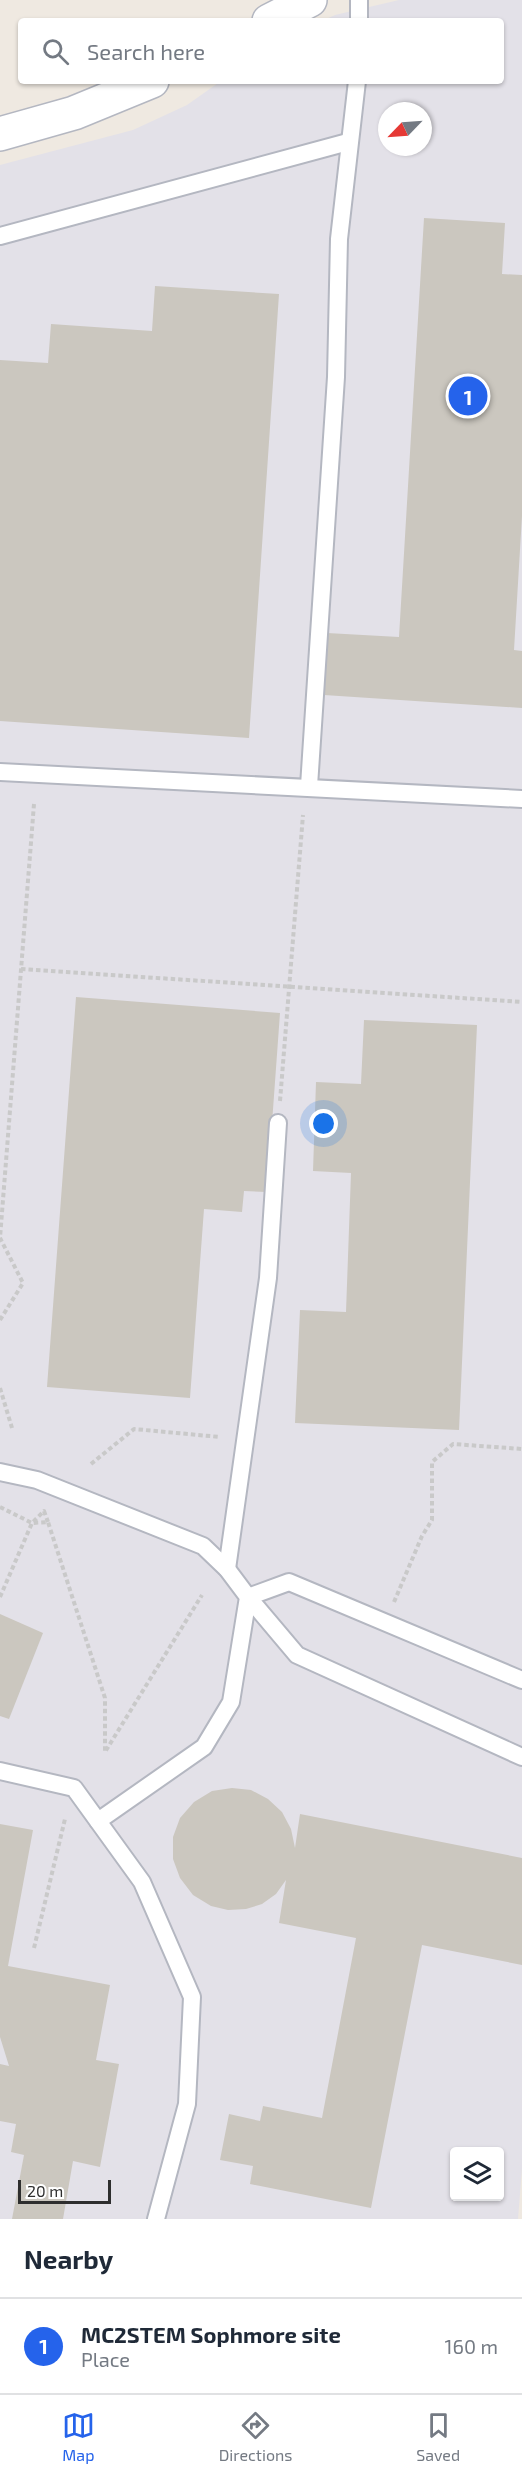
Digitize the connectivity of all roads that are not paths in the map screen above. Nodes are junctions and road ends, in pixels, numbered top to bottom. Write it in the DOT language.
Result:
graph roads {
  1 [pos="310,0"];
  2 [pos="359,0"];
  3 [pos="275,18"];
  4 [pos="359,18"];
  5 [pos="145,84"];
  6 [pos="357,84"];
  7 [pos="0,134"];
  8 [pos="348,142"];
  9 [pos="0,236"];
  10 [pos="0,772"];
  11 [pos="309,786"];
  12 [pos="522,799"];
  13 [pos="278,1123"];
  14 [pos="0,1472"];
  15 [pos="227,1569"];
  16 [pos="248,1598"];
  17 [pos="522,1680"];
  18 [pos="522,1757"];
  19 [pos="0,1771"];
  20 [pos="98,1821"];
  21 [pos="156,2219"];
  1 -- 3 [label="street"];
  2 -- 4 [label="lane"];
  5 -- 7 [label="street"];
  6 -- 8 [label="lane"];
  8 -- 9 [label="lane"];
  8 -- 11 [label="lane"];
  10 -- 11 [label="lane"];
  11 -- 12 [label="lane"];
  13 -- 15 [label="lane"];
  14 -- 15 [label="lane"];
  15 -- 16 [label="lane"];
  16 -- 17 [label="lane"];
  16 -- 18 [label="lane"];
  16 -- 20 [label="lane"];
  19 -- 20 [label="lane"];
  20 -- 21 [label="lane"];
}
